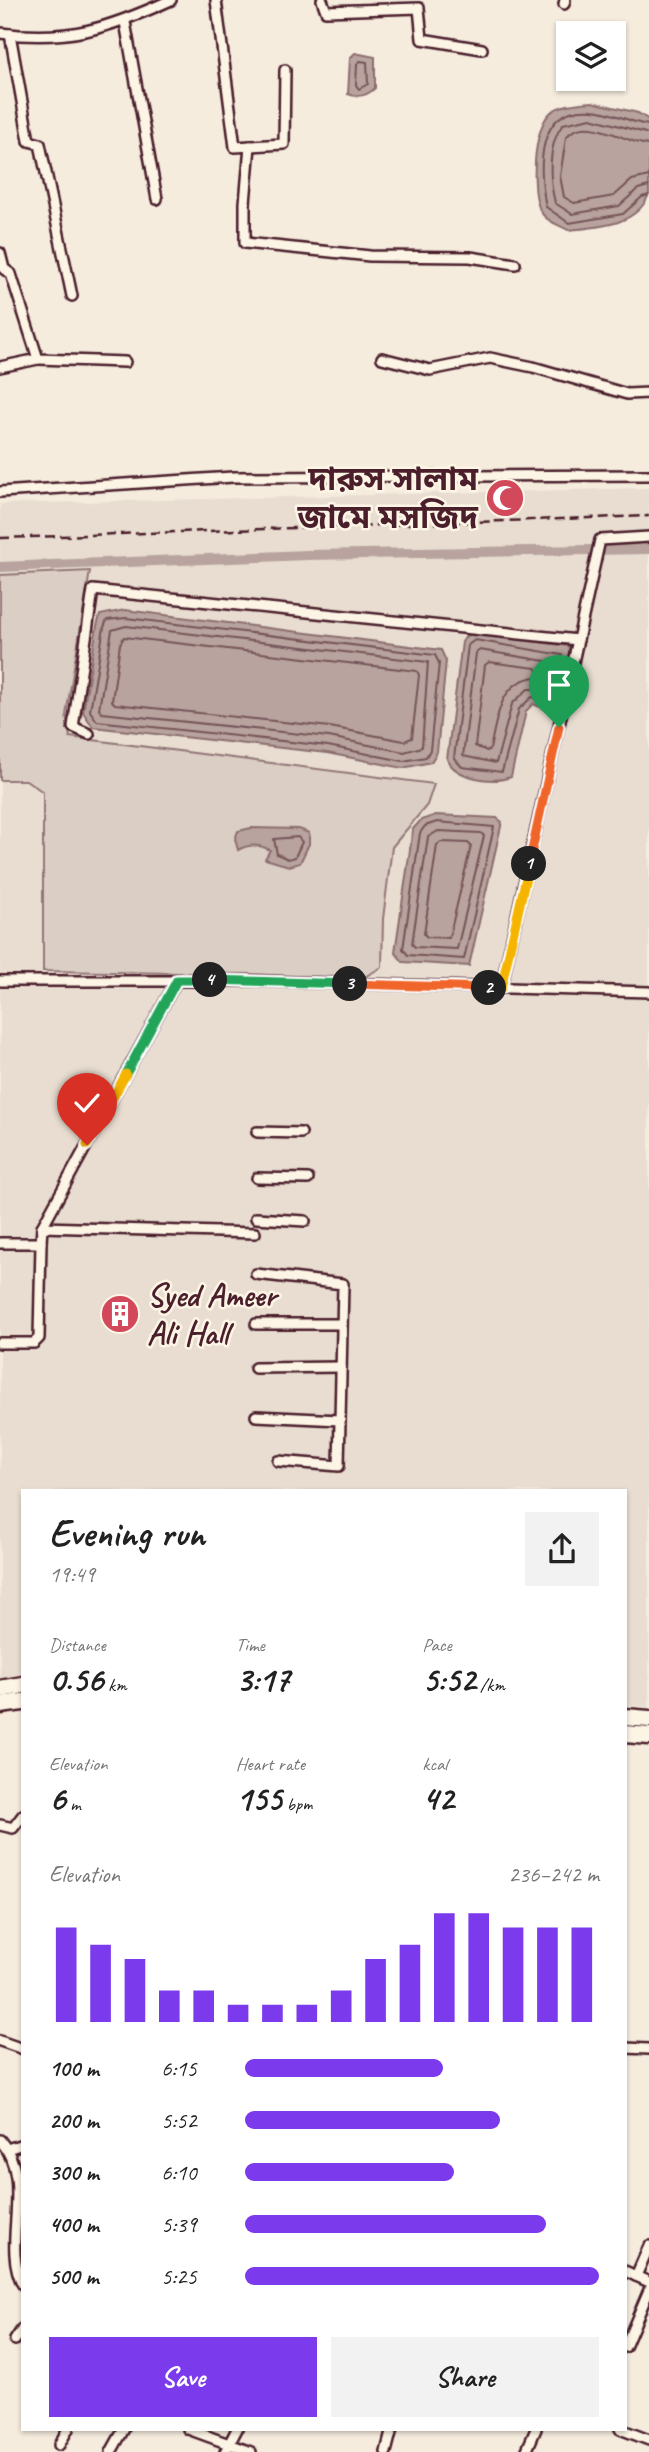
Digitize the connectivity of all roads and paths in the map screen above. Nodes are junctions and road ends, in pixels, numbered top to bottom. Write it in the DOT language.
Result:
graph roads {
  1 [pos="171,0"];
  2 [pos="216,0"];
  3 [pos="322,0"];
  4 [pos="125,22"];
  5 [pos="5,33"];
  6 [pos="482,49"];
  7 [pos="285,70"];
  8 [pos="250,146"];
  9 [pos="157,199"];
  10 [pos="0,253"];
  11 [pos="515,264"];
  12 [pos="72,296"];
  13 [pos="382,358"];
  14 [pos="38,359"];
  15 [pos="125,362"];
  16 [pos="0,366"];
  17 [pos="649,393"];
  18 [pos="649,475"];
  19 [pos="0,492"];
  20 [pos="649,537"];
  21 [pos="578,640"];
  22 [pos="89,734"];
  23 [pos="177,980"];
  24 [pos="0,981"];
  25 [pos="501,988"];
  26 [pos="649,992"];
  27 [pos="257,1132"];
  28 [pos="301,1133"];
  29 [pos="257,1178"];
  30 [pos="308,1179"];
  31 [pos="256,1218"];
  32 [pos="305,1221"];
  33 [pos="42,1227"];
  34 [pos="255,1233"];
  35 [pos="0,1243"];
  36 [pos="41,1243"];
  37 [pos="256,1274"];
  38 [pos="257,1324"];
  39 [pos="342,1324"];
  40 [pos="0,1343"];
  41 [pos="341,1367"];
  42 [pos="255,1368"];
  43 [pos="256,1416"];
  44 [pos="340,1420"];
  45 [pos="278,1461"];
  46 [pos="21,1685"];
  47 [pos="0,1689"];
  48 [pos="21,1702"];
  49 [pos="0,1705"];
  50 [pos="627,1717"];
  51 [pos="649,1719"];
  52 [pos="627,1734"];
  53 [pos="649,1736"];
  54 [pos="21,1818"];
  55 [pos="0,1825"];
  56 [pos="0,2041"];
  57 [pos="21,2048"];
  58 [pos="627,2048"];
  59 [pos="649,2049"];
  60 [pos="0,2140"];
  61 [pos="21,2145"];
  62 [pos="7,2149"];
  63 [pos="649,2246"];
  64 [pos="627,2272"];
  65 [pos="636,2276"];
  66 [pos="21,2282"];
  67 [pos="649,2282"];
  68 [pos="649,2290"];
  69 [pos="21,2331"];
  70 [pos="15,2340"];
  71 [pos="627,2342"];
  72 [pos="67,2431"];
  73 [pos="123,2431"];
  74 [pos="192,2431"];
  75 [pos="236,2431"];
  76 [pos="391,2431"];
  77 [pos="535,2431"];
  78 [pos="625,2431"];
  79 [pos="649,2440"];
  80 [pos="59,2445"];
  81 [pos="227,2448"];
  82 [pos="111,2452"];
  83 [pos="251,2452"];
  84 [pos="386,2452"];
  85 [pos="526,2452"];
  1 -- 4 [label="street"];
  2 -- 8 [label="street"];
  3 -- 6 [label="street"];
  4 -- 5 [label="street"];
  4 -- 9 [label="street"];
  5 -- 12 [label="street"];
  7 -- 8 [label="street"];
  8 -- 11 [label="street"];
  10 -- 14 [label="street"];
  13 -- 17 [label="street"];
  14 -- 15 [label="street"];
  14 -- 16 [label="street"];
  18 -- 19 [label="street"];
  20 -- 21 [label="street"];
  21 -- 22 [label="street"];
  21 -- 25 [label="street"];
  23 -- 24 [label="street"];
  23 -- 25 [label="street"];
  23 -- 33 [label="street"];
  25 -- 26 [label="street"];
  27 -- 28 [label="street"];
  29 -- 30 [label="street"];
  31 -- 32 [label="street"];
  33 -- 34 [label="street"];
  33 -- 36 [label="street"];
  35 -- 36 [label="street"];
  36 -- 40 [label="street"];
  37 -- 39 [label="street"];
  38 -- 39 [label="street"];
  39 -- 41 [label="street"];
  41 -- 42 [label="street"];
  41 -- 44 [label="street"];
  43 -- 44 [label="street"];
  44 -- 45 [label="street"];
  46 -- 47 [label="highway"];
  48 -- 49 [label="highway"];
  50 -- 51 [label="highway"];
  52 -- 53 [label="highway"];
  54 -- 55 [label="street"];
  56 -- 57 [label="street"];
  58 -- 59 [label="street"];
  60 -- 62 [label="street"];
  61 -- 62 [label="street"];
  62 -- 66 [label="street"];
  63 -- 65 [label="street"];
  64 -- 65 [label="street"];
  65 -- 67 [label="street"];
  68 -- 71 [label="street"];
  69 -- 70 [label="street"];
  72 -- 80 [label="street"];
  73 -- 82 [label="street"];
  74 -- 81 [label="street"];
  75 -- 81 [label="street"];
  76 -- 84 [label="street"];
  77 -- 85 [label="street"];
  78 -- 79 [label="street"];
  81 -- 83 [label="street"];
}
